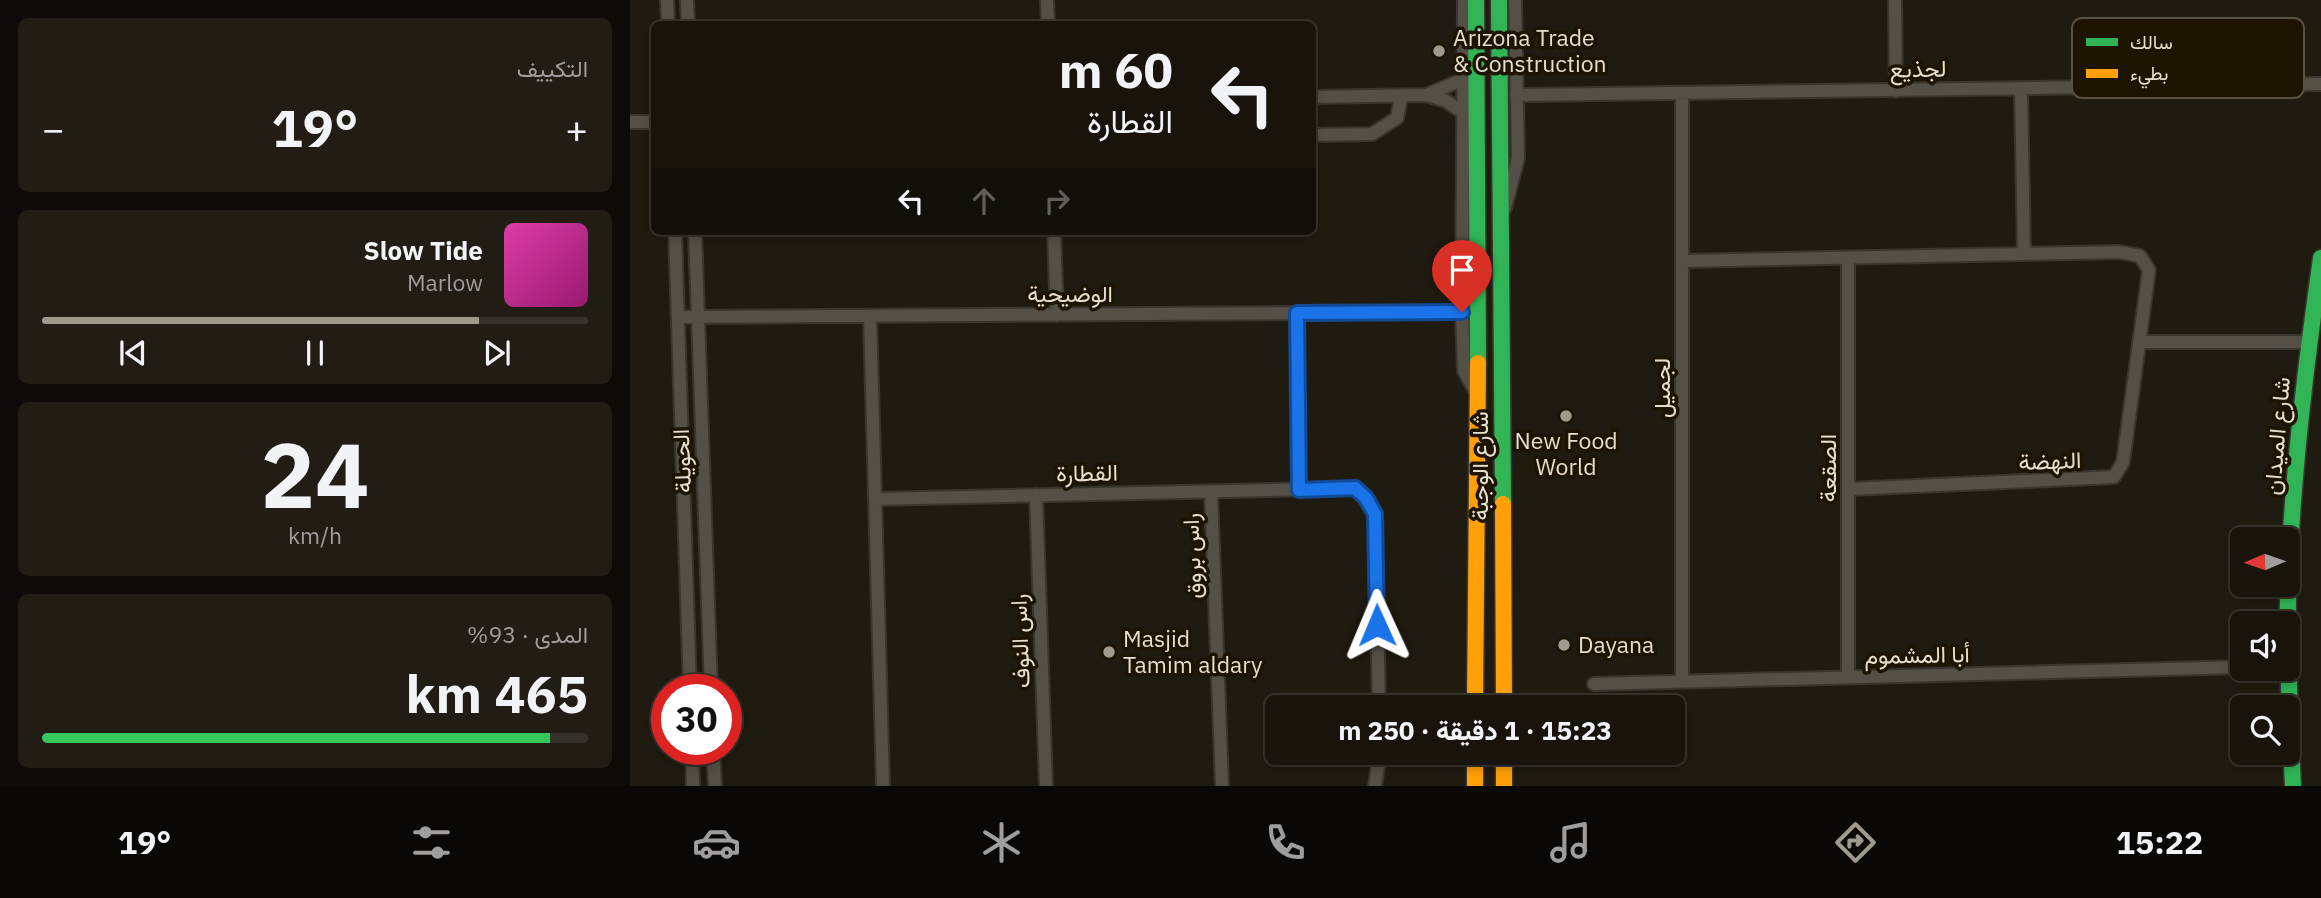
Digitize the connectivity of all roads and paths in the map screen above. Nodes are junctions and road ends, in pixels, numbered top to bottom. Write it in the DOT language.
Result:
graph roads {
  1 [pos="667,0"];
  2 [pos="687,0"];
  3 [pos="1047,0"];
  4 [pos="1464,0"];
  5 [pos="1476,0"];
  6 [pos="1499,0"];
  7 [pos="1515,0"];
  8 [pos="1895,0"];
  9 [pos="668,21"];
  10 [pos="688,21"];
  11 [pos="1048,21"];
  12 [pos="1464,79"];
  13 [pos="2072,88"];
  14 [pos="2021,89"];
  15 [pos="1896,91"];
  16 [pos="1682,94"];
  17 [pos="1426,95"];
  18 [pos="1516,95"];
  19 [pos="1316,97"];
  20 [pos="1401,98"];
  21 [pos="1464,113"];
  22 [pos="630,122"];
  23 [pos="651,122"];
  24 [pos="1316,135"];
  25 [pos="1501,225"];
  26 [pos="675,235"];
  27 [pos="695,235"];
  28 [pos="1054,235"];
  29 [pos="2024,254"];
  30 [pos="1848,258"];
  31 [pos="2321,258"];
  32 [pos="1683,261"];
  33 [pos="1462,312"];
  34 [pos="1297,313"];
  35 [pos="1057,315"];
  36 [pos="870,316"];
  37 [pos="678,317"];
  38 [pos="698,317"];
  39 [pos="2309,341"];
  40 [pos="2139,342"];
  41 [pos="1477,393"];
  42 [pos="1849,489"];
  43 [pos="1299,490"];
  44 [pos="1211,492"];
  45 [pos="1036,495"];
  46 [pos="1479,498"];
  47 [pos="875,499"];
  48 [pos="2289,611"];
  49 [pos="709,631"];
  50 [pos="688,632"];
  51 [pos="2230,667"];
  52 [pos="689,674"];
  53 [pos="710,674"];
  54 [pos="1848,677"];
  55 [pos="2288,681"];
  56 [pos="1682,682"];
  57 [pos="1594,684"];
  58 [pos="1379,695"];
  59 [pos="1475,695"];
  60 [pos="1485,695"];
  61 [pos="1504,695"];
  62 [pos="692,765"];
  63 [pos="714,765"];
  64 [pos="1378,765"];
  65 [pos="1476,765"];
  66 [pos="1482,765"];
  67 [pos="1504,765"];
  68 [pos="1477,785"];
  69 [pos="693,786"];
  70 [pos="715,786"];
  71 [pos="883,786"];
  72 [pos="1045,786"];
  73 [pos="1222,786"];
  74 [pos="1375,786"];
  75 [pos="1504,786"];
  76 [pos="2292,786"];
  1 -- 9 [label="street"];
  2 -- 10 [label="street"];
  3 -- 11 [label="street"];
  4 -- 12 [label="street, شارع الوجبة"];
  5 -- 41 [label="street, شارع الوجبة"];
  6 -- 25 [label="street, شارع الوجبة"];
  7 -- 18 [label="street, شارع الوجبة"];
  8 -- 15 [label="street"];
  12 -- 17 [label="street"];
  12 -- 21 [label="street, شارع الوجبة"];
  13 -- 14 [label="street, لجذيع"];
  14 -- 15 [label="street, لجذيع"];
  14 -- 29 [label="street"];
  15 -- 16 [label="street, لجذيع"];
  16 -- 18 [label="street, لجذيع"];
  16 -- 32 [label="street, لجميل"];
  17 -- 20 [label="street"];
  17 -- 21 [label="street"];
  18 -- 25 [label="street, شارع الوجبة"];
  19 -- 20 [label="street"];
  20 -- 24 [label="street"];
  21 -- 33 [label="street, شارع الوجبة"];
  22 -- 23 [label="street"];
  25 -- 61 [label="street, شارع الوجبة"];
  26 -- 37 [label="street, الحويلة"];
  27 -- 38 [label="street, الحويلة"];
  28 -- 35 [label="street"];
  29 -- 30 [label="street, النهضة"];
  29 -- 40 [label="street, النهضة"];
  30 -- 32 [label="street, النهضة"];
  30 -- 42 [label="street, الصقعة"];
  31 -- 39 [label="street, شارع الميدان"];
  32 -- 56 [label="street, لجميل"];
  33 -- 34 [label="street, الوضيحية"];
  33 -- 41 [label="street, شارع الوجبة"];
  34 -- 35 [label="street, الوضيحية"];
  34 -- 43 [label="street"];
  35 -- 36 [label="street, الوضيحية"];
  36 -- 38 [label="street, الوضيحية"];
  36 -- 47 [label="street"];
  37 -- 38 [label="street, الوضيحية"];
  37 -- 50 [label="street, الحويلة"];
  38 -- 49 [label="street, الحويلة"];
  39 -- 40 [label="street"];
  39 -- 48 [label="street, شارع الميدان"];
  40 -- 42 [label="street, النهضة"];
  41 -- 46 [label="street, شارع الوجبة"];
  42 -- 54 [label="street, الصقعة"];
  43 -- 44 [label="street, القطارة"];
  43 -- 58 [label="street, القطارة"];
  44 -- 45 [label="street, القطارة"];
  44 -- 73 [label="street, راس بروق"];
  45 -- 47 [label="street, القطارة"];
  45 -- 72 [label="street, راس النوف"];
  46 -- 59 [label="street, شارع الوجبة"];
  46 -- 60 [label="street"];
  47 -- 71 [label="street"];
  49 -- 50 [label="street"];
  49 -- 53 [label="street, الحويلة"];
  50 -- 52 [label="street, الحويلة"];
  51 -- 54 [label="street, أبا المشموم"];
  54 -- 56 [label="street, أبا المشموم"];
  55 -- 76 [label="street, شارع الميدان"];
  56 -- 57 [label="street, أبا المشموم"];
  62 -- 69 [label="street"];
  63 -- 70 [label="street"];
  64 -- 74 [label="street"];
  65 -- 68 [label="street"];
  66 -- 68 [label="street"];
  67 -- 75 [label="street"];
}
